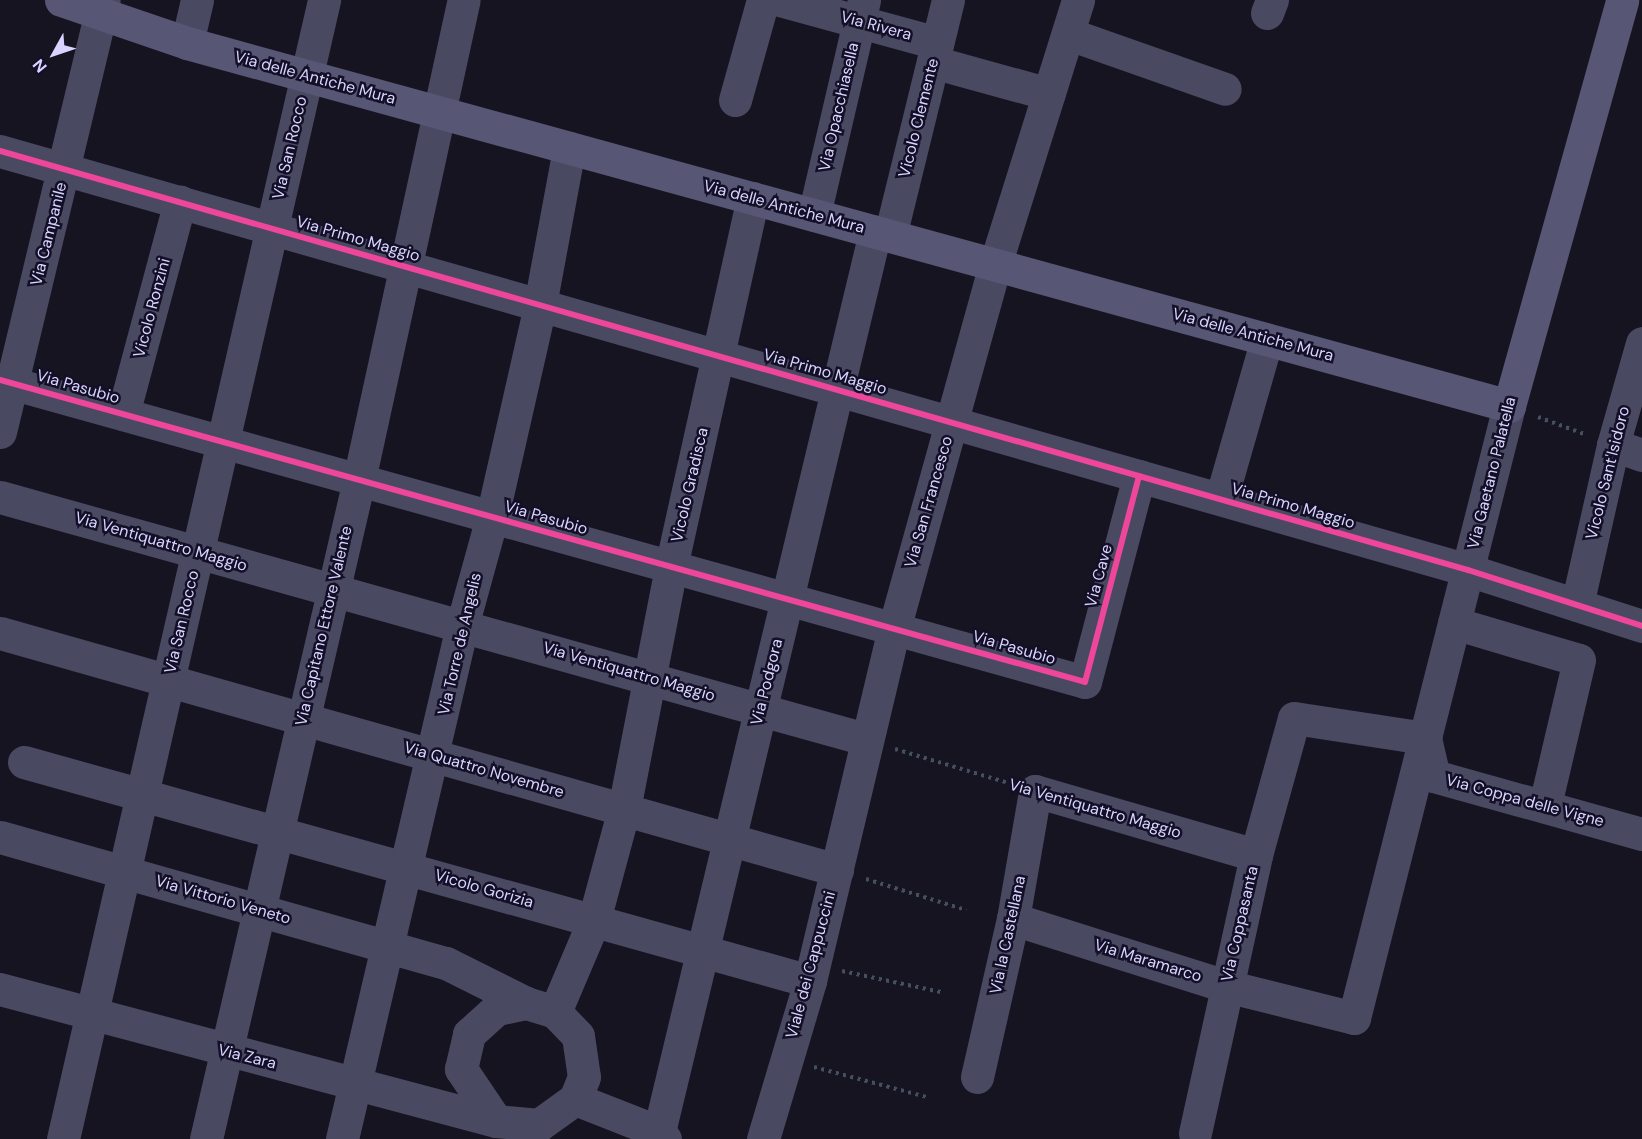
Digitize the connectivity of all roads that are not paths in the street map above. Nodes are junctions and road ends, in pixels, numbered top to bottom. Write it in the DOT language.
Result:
graph roads {
  1 [pos="61,0"];
  2 [pos="197,0"];
  3 [pos="324,0"];
  4 [pos="464,0"];
  5 [pos="763,0"];
  6 [pos="780,0"];
  7 [pos="948,0"];
  8 [pos="1078,0"];
  9 [pos="1622,0"];
  10 [pos="103,6"];
  11 [pos="861,11"];
  12 [pos="1069,34"];
  13 [pos="187,43"];
  14 [pos="935,53"];
  15 [pos="307,76"];
  16 [pos="1225,89"];
  17 [pos="1049,94"];
  18 [pos="735,100"];
  19 [pos="438,112"];
  20 [pos="569,148"];
  21 [pos="0,151"];
  22 [pos="64,169"];
  23 [pos="753,198"];
  24 [pos="180,202"];
  25 [pos="814,215"];
  26 [pos="272,228"];
  27 [pos="883,234"];
  28 [pos="995,265"];
  29 [pos="406,267"];
  30 [pos="540,305"];
  31 [pos="1267,339"];
  32 [pos="1642,343"];
  33 [pos="720,357"];
  34 [pos="6,381"];
  35 [pos="837,390"];
  36 [pos="1509,406"];
  37 [pos="123,414"];
  38 [pos="951,422"];
  39 [pos="0,432"];
  40 [pos="223,442"];
  41 [pos="1628,450"];
  42 [pos="1139,476"];
  43 [pos="359,480"];
  44 [pos="0,497"];
  45 [pos="1221,499"];
  46 [pos="492,517"];
  47 [pos="198,552"];
  48 [pos="671,567"];
  49 [pos="1468,570"];
  50 [pos="331,589"];
  51 [pos="787,599"];
  52 [pos="1577,605"];
  53 [pos="1454,623"];
  54 [pos="462,626"];
  55 [pos="1642,626"];
  56 [pos="894,629"];
  57 [pos="0,633"];
  58 [pos="652,678"];
  59 [pos="168,681"];
  60 [pos="1085,682"];
  61 [pos="761,709"];
  62 [pos="301,718"];
  63 [pos="1425,738"];
  64 [pos="865,740"];
  65 [pos="434,756"];
  66 [pos="24,762"];
  67 [pos="1035,791"];
  68 [pos="143,793"];
  69 [pos="1545,805"];
  70 [pos="624,809"];
  71 [pos="279,831"];
  72 [pos="1642,834"];
  73 [pos="0,837"];
  74 [pos="729,839"];
  75 [pos="1256,855"];
  76 [pos="406,867"];
  77 [pos="837,870"];
  78 [pos="124,872"];
  79 [pos="262,911"];
  80 [pos="1013,919"];
  81 [pos="594,920"];
  82 [pos="385,945"];
  83 [pos="703,951"];
  84 [pos="810,981"];
  85 [pos="1226,986"];
  86 [pos="0,988"];
  87 [pos="540,1008"];
  88 [pos="92,1013"];
  89 [pos="1354,1018"];
  90 [pos="226,1052"];
  91 [pos="977,1077"];
  92 [pos="355,1083"];
  93 [pos="575,1099"];
  94 [pos="494,1130"];
  95 [pos="1195,1132"];
  96 [pos="662,1136"];
  97 [pos="63,1139"];
  98 [pos="207,1139"];
  99 [pos="342,1139"];
  100 [pos="764,1139"];
  1 -- 10 [label="main road, Via delle Antiche Mura"];
  2 -- 13 [label="street"];
  3 -- 15 [label="street, Via San Rocco"];
  4 -- 19 [label="street, Via Capitano Ettore Valente"];
  5 -- 18 [label="street"];
  6 -- 11 [label="street, Via Rivera"];
  7 -- 14 [label="street, Vicolo Clemente"];
  8 -- 12 [label="street, Via San Francesco"];
  9 -- 36 [label="main road, Via Gaetano Palatella"];
  10 -- 13 [label="main road, Via delle Antiche Mura"];
  10 -- 22 [label="street, Via Campanile"];
  11 -- 14 [label="street, Via Rivera"];
  11 -- 25 [label="street, Via Opacchiasella"];
  12 -- 16 [label="street"];
  12 -- 17 [label="street, Via San Francesco"];
  13 -- 15 [label="main road, Via delle Antiche Mura"];
  14 -- 17 [label="street, Via Rivera"];
  14 -- 27 [label="street, Vicolo Clemente"];
  15 -- 19 [label="main road, Via delle Antiche Mura"];
  15 -- 26 [label="street, Via San Rocco"];
  17 -- 28 [label="street, Via San Francesco"];
  19 -- 20 [label="main road, Via delle Antiche Mura"];
  19 -- 29 [label="street, Via Capitano Ettore Valente"];
  20 -- 23 [label="main road, Via delle Antiche Mura"];
  20 -- 30 [label="street, Via Torre de Angelis"];
  21 -- 22 [label="street, Via Primo Maggio"];
  22 -- 24 [label="street, Via Primo Maggio"];
  22 -- 34 [label="street, Via Campanile"];
  23 -- 25 [label="main road, Via delle Antiche Mura"];
  23 -- 33 [label="street, Vicolo Gradisca"];
  24 -- 26 [label="street, Via Primo Maggio"];
  24 -- 37 [label="street, Vicolo Ronzini"];
  25 -- 27 [label="main road, Via delle Antiche Mura"];
  26 -- 29 [label="street, Via Primo Maggio"];
  26 -- 40 [label="street, Via San Rocco"];
  27 -- 28 [label="main road, Via delle Antiche Mura"];
  27 -- 35 [label="street, Via Podgora"];
  28 -- 31 [label="main road, Via delle Antiche Mura"];
  28 -- 38 [label="street, Via San Francesco"];
  29 -- 30 [label="street, Via Primo Maggio"];
  29 -- 43 [label="street, Via Capitano Ettore Valente"];
  30 -- 33 [label="street, Via Primo Maggio"];
  30 -- 46 [label="street, Via Torre de Angelis"];
  31 -- 36 [label="main road, Via delle Antiche Mura"];
  31 -- 45 [label="street"];
  32 -- 41 [label="street, Vicolo Sant'Isidoro"];
  33 -- 35 [label="street, Via Primo Maggio"];
  33 -- 48 [label="street, Vicolo Gradisca"];
  34 -- 37 [label="street, Via Pasubio"];
  34 -- 39 [label="street, Via Campanile"];
  35 -- 38 [label="street, Via Primo Maggio"];
  35 -- 51 [label="street, Via Podgora"];
  36 -- 49 [label="street, Via Gaetano Palatella"];
  37 -- 40 [label="street, Via Pasubio"];
  38 -- 42 [label="street, Via Primo Maggio"];
  38 -- 56 [label="street, Via San Francesco"];
  40 -- 43 [label="street, Via Pasubio"];
  40 -- 47 [label="street, Via San Rocco"];
  41 -- 52 [label="street, Vicolo Sant'Isidoro"];
  42 -- 45 [label="street, Via Primo Maggio"];
  42 -- 60 [label="street, Via Cave"];
  43 -- 46 [label="street, Via Pasubio"];
  43 -- 50 [label="street, Via Capitano Ettore Valente"];
  44 -- 47 [label="street, Via Ventiquattro Maggio"];
  45 -- 49 [label="street, Via Primo Maggio"];
  46 -- 48 [label="street, Via Pasubio"];
  46 -- 54 [label="street, Via Torre de Angelis"];
  47 -- 50 [label="street, Via Ventiquattro Maggio"];
  47 -- 59 [label="street, Via San Rocco"];
  48 -- 51 [label="street, Via Pasubio"];
  48 -- 58 [label="street, Vicolo Gradisca"];
  49 -- 52 [label="street, Via Primo Maggio"];
  49 -- 53 [label="street, Via Gaetano Palatella"];
  50 -- 54 [label="street, Via Ventiquattro Maggio"];
  50 -- 62 [label="street, Via Capitano Ettore Valente"];
  51 -- 56 [label="street, Via Pasubio"];
  51 -- 61 [label="street, Via Podgora"];
  52 -- 55 [label="street, Via Primo Maggio"];
  53 -- 63 [label="street, Via Gaetano Palatella"];
  53 -- 69 [label="street"];
  54 -- 58 [label="street, Via Ventiquattro Maggio"];
  54 -- 65 [label="street, Via Torre de Angelis"];
  56 -- 60 [label="street, Via Pasubio"];
  56 -- 64 [label="street, Via San Francesco"];
  57 -- 59 [label="street, Via Quattro Novembre"];
  58 -- 61 [label="street, Via Ventiquattro Maggio"];
  58 -- 70 [label="street, Vicolo Gradisca"];
  59 -- 62 [label="street, Via Quattro Novembre"];
  59 -- 68 [label="street, Via San Rocco"];
  61 -- 64 [label="street, Via Ventiquattro Maggio"];
  61 -- 74 [label="street, Via Podgora"];
  62 -- 65 [label="street, Via Quattro Novembre"];
  62 -- 71 [label="street, Via Capitano Ettore Valente"];
  63 -- 69 [label="street, Via Coppa delle Vigne"];
  63 -- 75 [label="street, Via Coppasanta"];
  63 -- 89 [label="street, Via Gaetano Palatella"];
  64 -- 77 [label="street, Via San Francesco"];
  65 -- 70 [label="street, Via Quattro Novembre"];
  65 -- 76 [label="street, Via Torre de Angelis"];
  66 -- 68 [label="street, Vicolo Gorizia"];
  67 -- 75 [label="street, Via Ventiquattro Maggio"];
  67 -- 80 [label="street, Via la Castellana"];
  68 -- 71 [label="street, Vicolo Gorizia"];
  68 -- 78 [label="street, Via San Rocco"];
  69 -- 72 [label="street, Via Coppa delle Vigne"];
  70 -- 74 [label="street, Via Quattro Novembre"];
  70 -- 81 [label="street, Vicolo Gradisca"];
  71 -- 76 [label="street, Vicolo Gorizia"];
  71 -- 79 [label="street, Via Capitano Ettore Valente"];
  73 -- 78 [label="street, Via Vittorio Veneto"];
  74 -- 77 [label="street, Via Quattro Novembre"];
  74 -- 83 [label="street, Via Podgora"];
  75 -- 85 [label="street, Via Coppasanta"];
  76 -- 81 [label="street, Vicolo Gorizia"];
  76 -- 82 [label="street, Via Torre de Angelis"];
  77 -- 84 [label="street, Viale dei Cappuccini"];
  78 -- 79 [label="street, Via Vittorio Veneto"];
  78 -- 88 [label="street, Via San Rocco"];
  79 -- 82 [label="street, Via Vittorio Veneto"];
  79 -- 90 [label="street, Via Capitano Ettore Valente"];
  80 -- 85 [label="street, Via Maramarco"];
  80 -- 91 [label="street, Via la Castellana"];
  81 -- 83 [label="street, Vicolo Gorizia"];
  81 -- 87 [label="street, Vicolo Gradisca"];
  82 -- 87 [label="street, Via Vittorio Veneto"];
  82 -- 92 [label="street, Via Torre de Angelis"];
  83 -- 84 [label="street, Vicolo Gorizia"];
  83 -- 96 [label="street, Via Podgora"];
  84 -- 100 [label="street, Viale dei Cappuccini"];
  85 -- 89 [label="street, Via Maramarco"];
  85 -- 95 [label="street, Via Coppasanta"];
  86 -- 88 [label="street, Via Zara"];
  87 -- 93 [label="street"];
  87 -- 94 [label="street"];
  88 -- 90 [label="street, Via Zara"];
  88 -- 97 [label="street, Via San Rocco"];
  90 -- 92 [label="street, Via Zara"];
  90 -- 98 [label="street, Via Capitano Ettore Valente"];
  92 -- 94 [label="street, Via Zara"];
  92 -- 99 [label="street, Via Torre de Angelis"];
  93 -- 94 [label="street"];
  93 -- 96 [label="street"];
}
